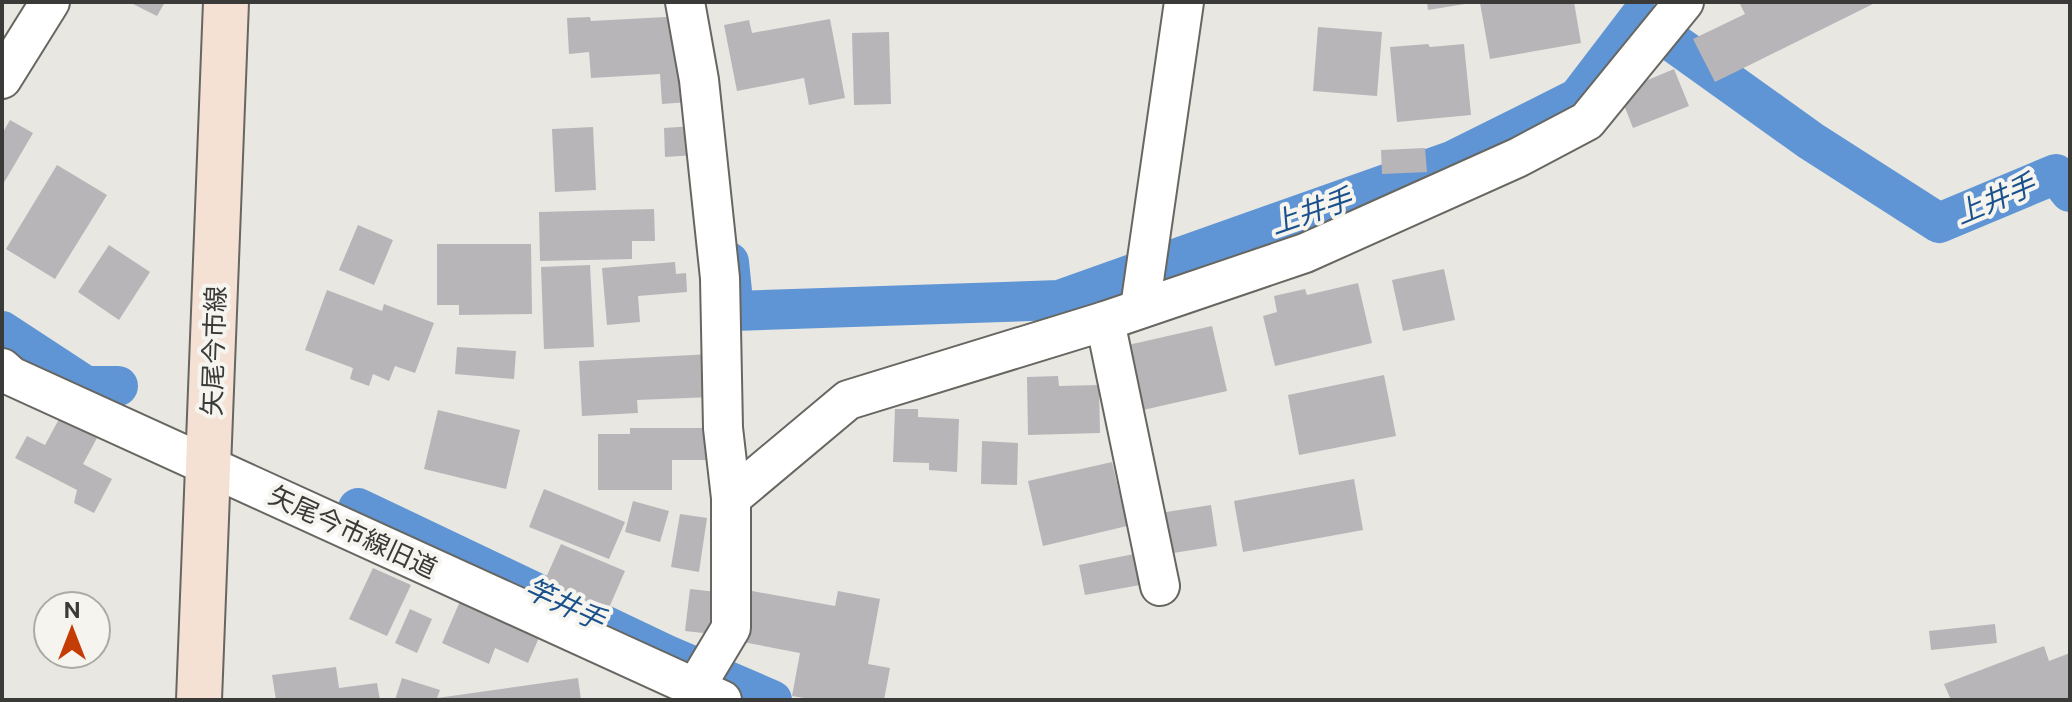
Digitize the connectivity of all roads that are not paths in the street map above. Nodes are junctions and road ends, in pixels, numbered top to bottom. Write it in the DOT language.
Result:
graph roads {
  1 [pos="50,2"];
  2 [pos="226,2"];
  3 [pos="685,2"];
  4 [pos="1184,2"];
  5 [pos="1684,2"];
  6 [pos="2,79"];
  7 [pos="1140,308"];
  8 [pos="1105,321"];
  9 [pos="5,378"];
  10 [pos="210,465"];
  11 [pos="731,498"];
  12 [pos="1160,586"];
  13 [pos="703,696"];
  14 [pos="199,700"];
  1 -- 6 [label="street"];
  2 -- 10 [label="main road, 矢尾今市線"];
  3 -- 11 [label="street"];
  4 -- 7 [label="street"];
  5 -- 7 [label="street"];
  7 -- 8 [label="street"];
  8 -- 11 [label="street"];
  8 -- 12 [label="street"];
  9 -- 10 [label="street, 矢尾今市線旧道"];
  10 -- 13 [label="street, 矢尾今市線旧道"];
  10 -- 14 [label="main road, 矢尾今市線"];
  11 -- 13 [label="street"];
}
